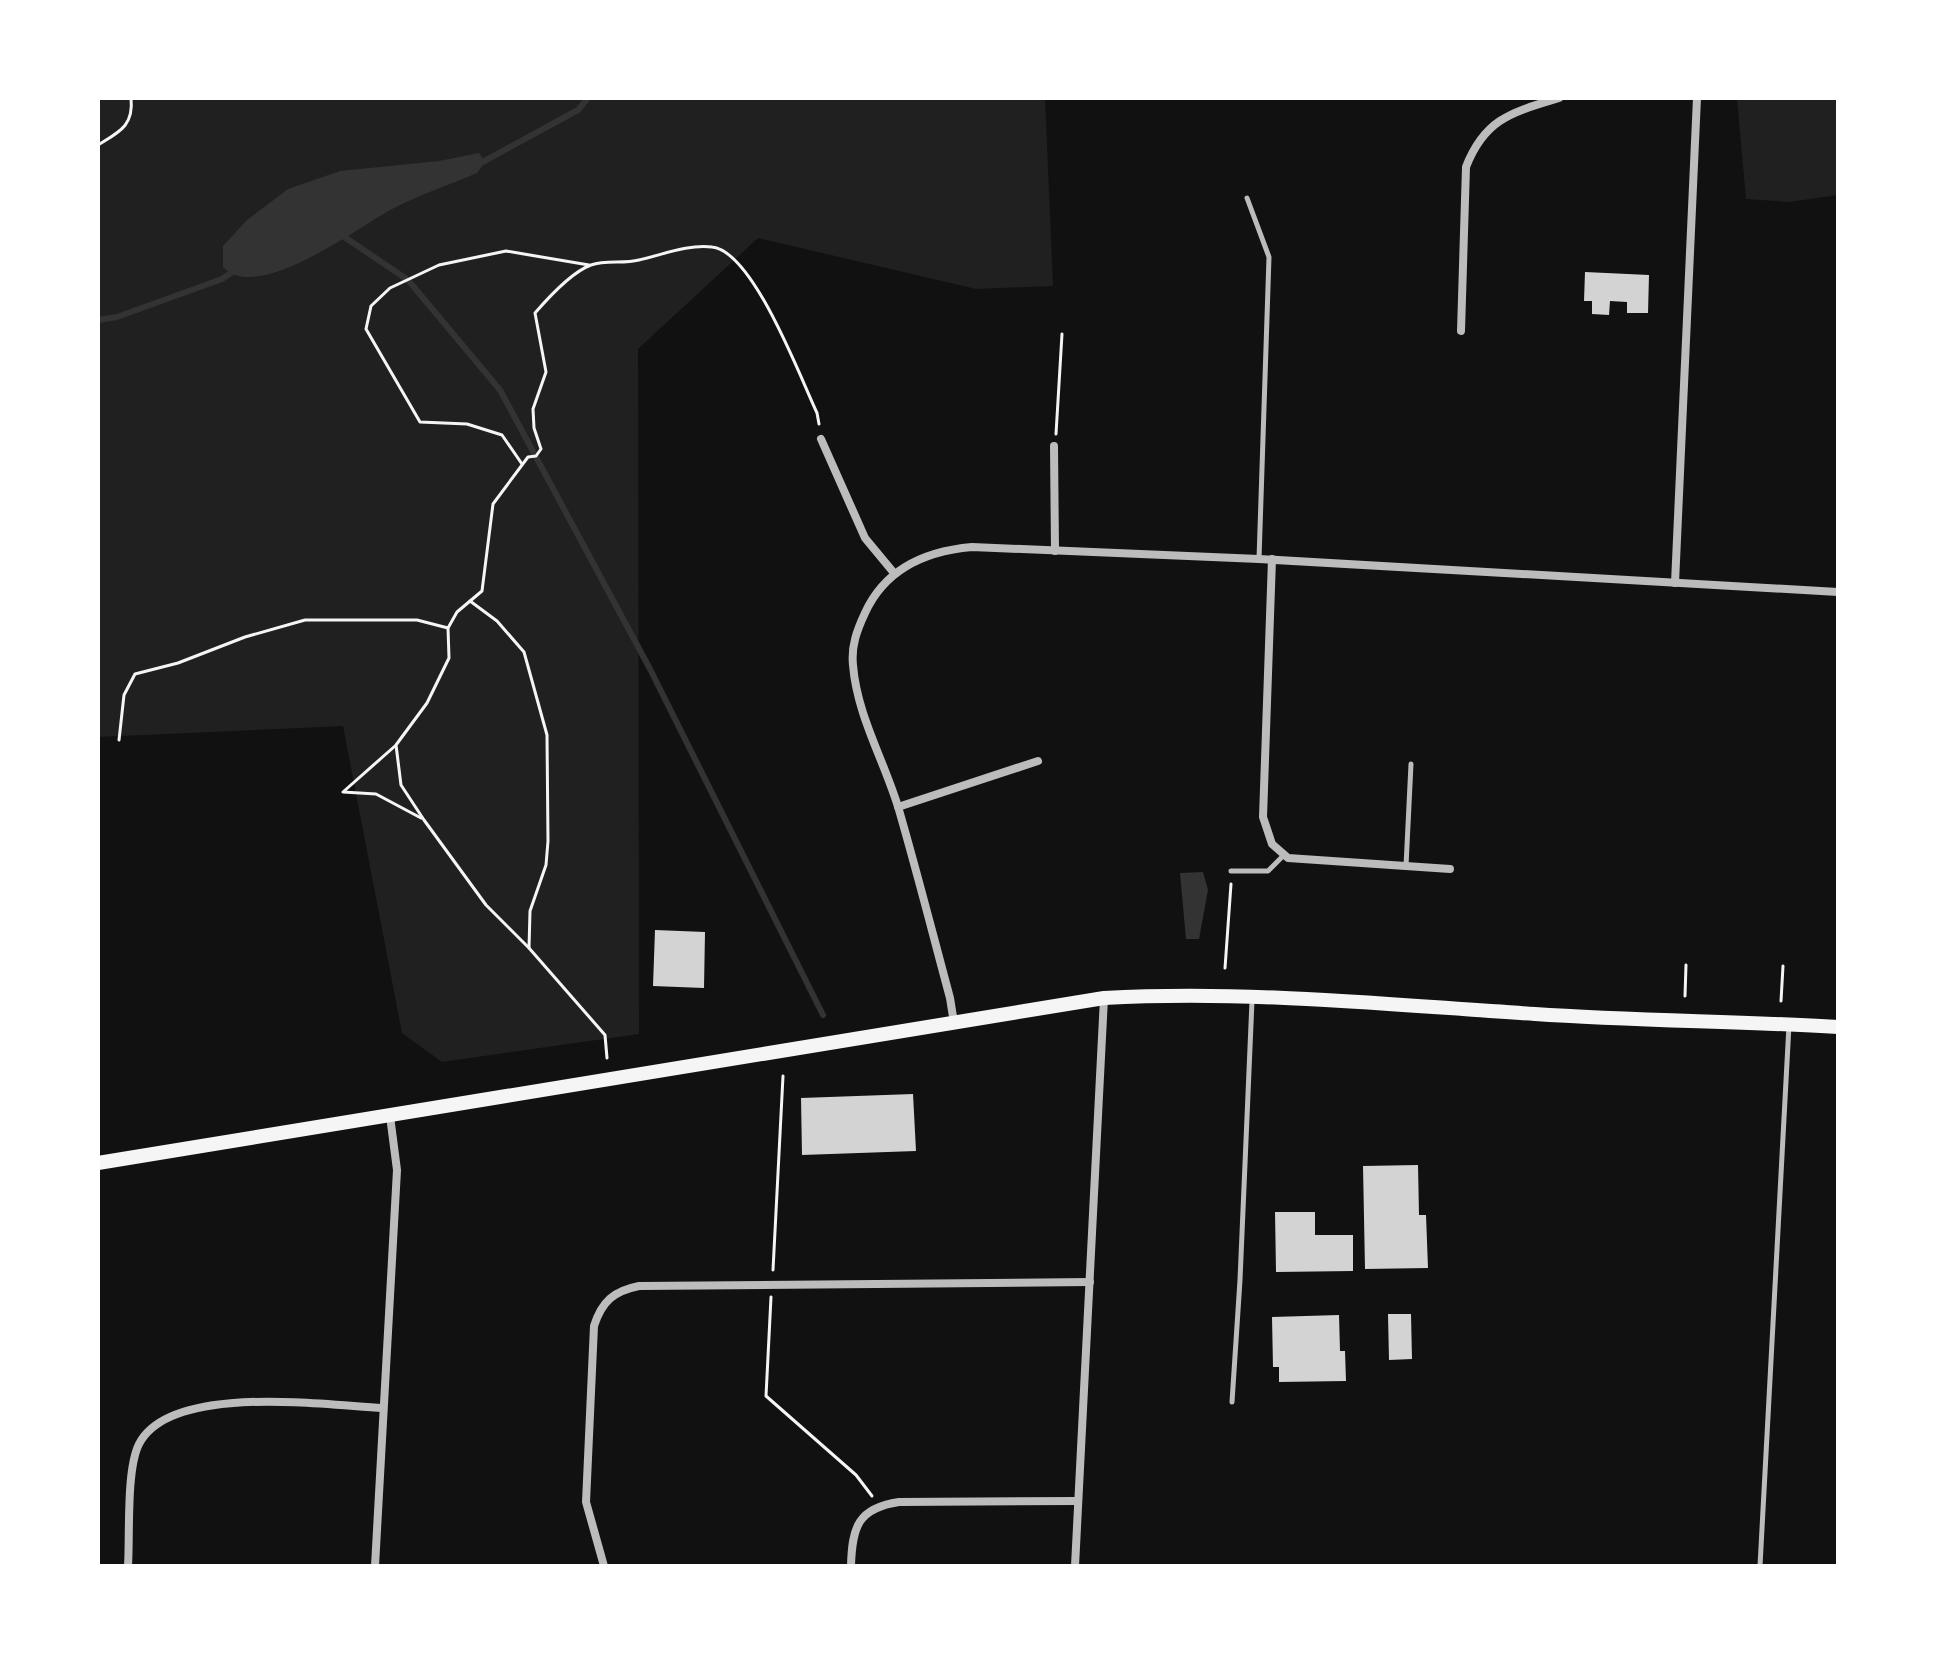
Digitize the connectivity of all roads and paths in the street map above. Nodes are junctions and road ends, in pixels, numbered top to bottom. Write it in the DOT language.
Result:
graph roads {
  1 [pos="131,98"];
  2 [pos="1559,98"];
  3 [pos="1697,98"];
  4 [pos="98,145"];
  5 [pos="1247,198"];
  6 [pos="590,265"];
  7 [pos="1461,331"];
  8 [pos="1062,334"];
  9 [pos="821,439"];
  10 [pos="1054,446"];
  11 [pos="522,464"];
  12 [pos="1055,551"];
  13 [pos="1259,559"];
  14 [pos="1272,559"];
  15 [pos="894,573"];
  16 [pos="1675,583"];
  17 [pos="1838,592"];
  18 [pos="470,601"];
  19 [pos="448,628"];
  20 [pos="119,740"];
  21 [pos="396,745"];
  22 [pos="1038,761"];
  23 [pos="1411,764"];
  24 [pos="898,807"];
  25 [pos="424,820"];
  26 [pos="1284,855"];
  27 [pos="1406,866"];
  28 [pos="1450,869"];
  29 [pos="1231,871"];
  30 [pos="1242,871"];
  31 [pos="529,948"];
  32 [pos="1686,965"];
  33 [pos="1783,966"];
  34 [pos="1225,968"];
  35 [pos="1252,996"];
  36 [pos="1685,996"];
  37 [pos="1104,998"];
  38 [pos="1781,1001"];
  39 [pos="955,1024"];
  40 [pos="1789,1024"];
  41 [pos="1838,1027"];
  42 [pos="607,1058"];
  43 [pos="783,1076"];
  44 [pos="390,1116"];
  45 [pos="98,1163"];
  46 [pos="1090,1282"];
  47 [pos="772,1284"];
  48 [pos="1232,1402"];
  49 [pos="382,1408"];
  50 [pos="1078,1501"];
  51 [pos="879,1505"];
  52 [pos="128,1566"];
  53 [pos="375,1566"];
  54 [pos="604,1566"];
  55 [pos="851,1566"];
  56 [pos="1075,1566"];
  57 [pos="1760,1566"];
  1 -- 4 [label="path"];
  2 -- 7 [label="street"];
  3 -- 16 [label="street"];
  5 -- 13 [label="lane"];
  6 -- 9 [label="path"];
  6 -- 11 [label="path"];
  6 -- 11 [label="path"];
  8 -- 10 [label="path"];
  9 -- 15 [label="street"];
  10 -- 12 [label="street"];
  11 -- 18 [label="path"];
  12 -- 13 [label="street"];
  12 -- 15 [label="street"];
  13 -- 14 [label="street"];
  14 -- 16 [label="street"];
  14 -- 26 [label="street"];
  15 -- 24 [label="street"];
  16 -- 17 [label="street"];
  18 -- 19 [label="path"];
  18 -- 31 [label="path"];
  19 -- 20 [label="path"];
  19 -- 21 [label="path"];
  21 -- 25 [label="path"];
  21 -- 25 [label="path"];
  22 -- 24 [label="street"];
  23 -- 27 [label="lane"];
  24 -- 39 [label="street"];
  25 -- 31 [label="path"];
  26 -- 27 [label="street"];
  26 -- 30 [label="lane"];
  27 -- 28 [label="street"];
  29 -- 30 [label="lane"];
  30 -- 34 [label="path"];
  31 -- 42 [label="path"];
  32 -- 36 [label="path"];
  33 -- 38 [label="path"];
  35 -- 37 [label="main road"];
  35 -- 40 [label="main road"];
  35 -- 48 [label="lane"];
  37 -- 39 [label="main road"];
  37 -- 46 [label="street"];
  39 -- 44 [label="main road"];
  40 -- 41 [label="main road"];
  40 -- 57 [label="lane"];
  43 -- 47 [label="path"];
  44 -- 45 [label="main road"];
  44 -- 49 [label="street"];
  46 -- 47 [label="street"];
  46 -- 50 [label="street"];
  47 -- 51 [label="path"];
  47 -- 54 [label="street"];
  49 -- 52 [label="street"];
  49 -- 53 [label="street"];
  50 -- 51 [label="street"];
  50 -- 56 [label="street"];
  51 -- 55 [label="street"];
}
